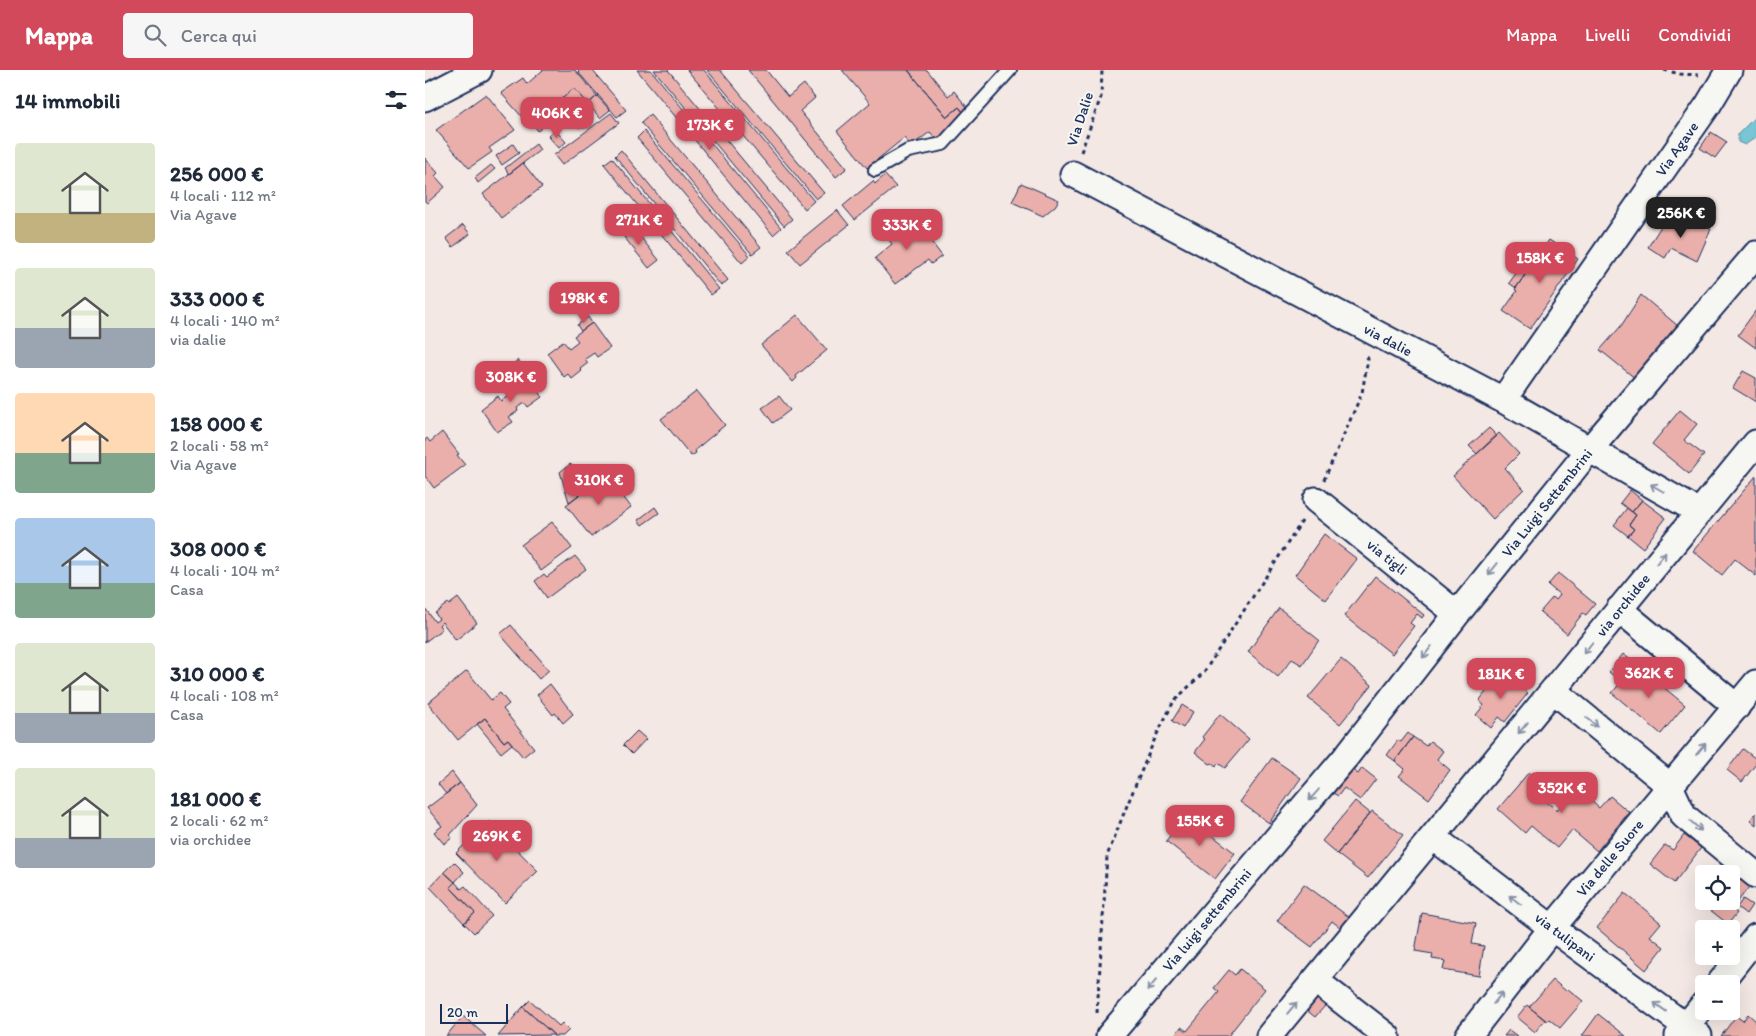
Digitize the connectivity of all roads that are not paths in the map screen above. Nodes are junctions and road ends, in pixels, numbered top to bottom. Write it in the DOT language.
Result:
graph roads {
  1 [pos="479,70"];
  2 [pos="1010,70"];
  3 [pos="1727,73"];
  4 [pos="428,93"];
  5 [pos="875,170"];
  6 [pos="1073,174"];
  7 [pos="1756,254"];
  8 [pos="1503,400"];
  9 [pos="1756,443"];
  10 [pos="1590,449"];
  11 [pos="1316,500"];
  12 [pos="1699,512"];
  13 [pos="1619,610"];
  14 [pos="1457,614"];
  15 [pos="1756,683"];
  16 [pos="1554,690"];
  17 [pos="1737,706"];
  18 [pos="1345,758"];
  19 [pos="1669,786"];
  20 [pos="1433,837"];
  21 [pos="1756,875"];
  22 [pos="1552,928"];
  23 [pos="1756,937"];
  24 [pos="1726,975"];
  25 [pos="1315,980"];
  26 [pos="1695,1020"];
  27 [pos="1103,1026"];
  28 [pos="1688,1033"];
  29 [pos="1269,1036"];
  30 [pos="1387,1036"];
  31 [pos="1468,1036"];
  1 -- 4 [label="street"];
  2 -- 5 [label="lane"];
  3 -- 8 [label="street, Via Agave"];
  6 -- 8 [label="street, via dalie"];
  7 -- 10 [label="street, Via Luigi Settembrini"];
  8 -- 10 [label="street, via dalie"];
  9 -- 12 [label="street, via orchidee"];
  12 -- 10 [label="street, via dalie, one-way"];
  10 -- 14 [label="street, Via Luigi Settembrini, one-way"];
  11 -- 14 [label="street, via tigli"];
  13 -- 12 [label="street, via orchidee, one-way"];
  13 -- 16 [label="street, via orchidee, one-way"];
  13 -- 17 [label="street"];
  14 -- 18 [label="street, Via Luigi Settembrini, one-way"];
  15 -- 17 [label="street, Via delle Suore"];
  16 -- 19 [label="street, one-way"];
  16 -- 20 [label="street, via orchidee, one-way"];
  19 -- 17 [label="street, Via delle Suore, one-way"];
  18 -- 27 [label="street, Via luigi settembrini, one-way"];
  19 -- 21 [label="street, one-way"];
  19 -- 22 [label="street, Via delle Suore"];
  22 -- 20 [label="street, via tulipani, one-way"];
  20 -- 25 [label="street, via orchidee"];
  28 -- 22 [label="street, via tulipani, one-way"];
  31 -- 22 [label="street, Via delle Suore, one-way"];
  23 -- 24 [label="street"];
  29 -- 25 [label="street, one-way"];
  25 -- 30 [label="street"];
  26 -- 28 [label="street"];
}
